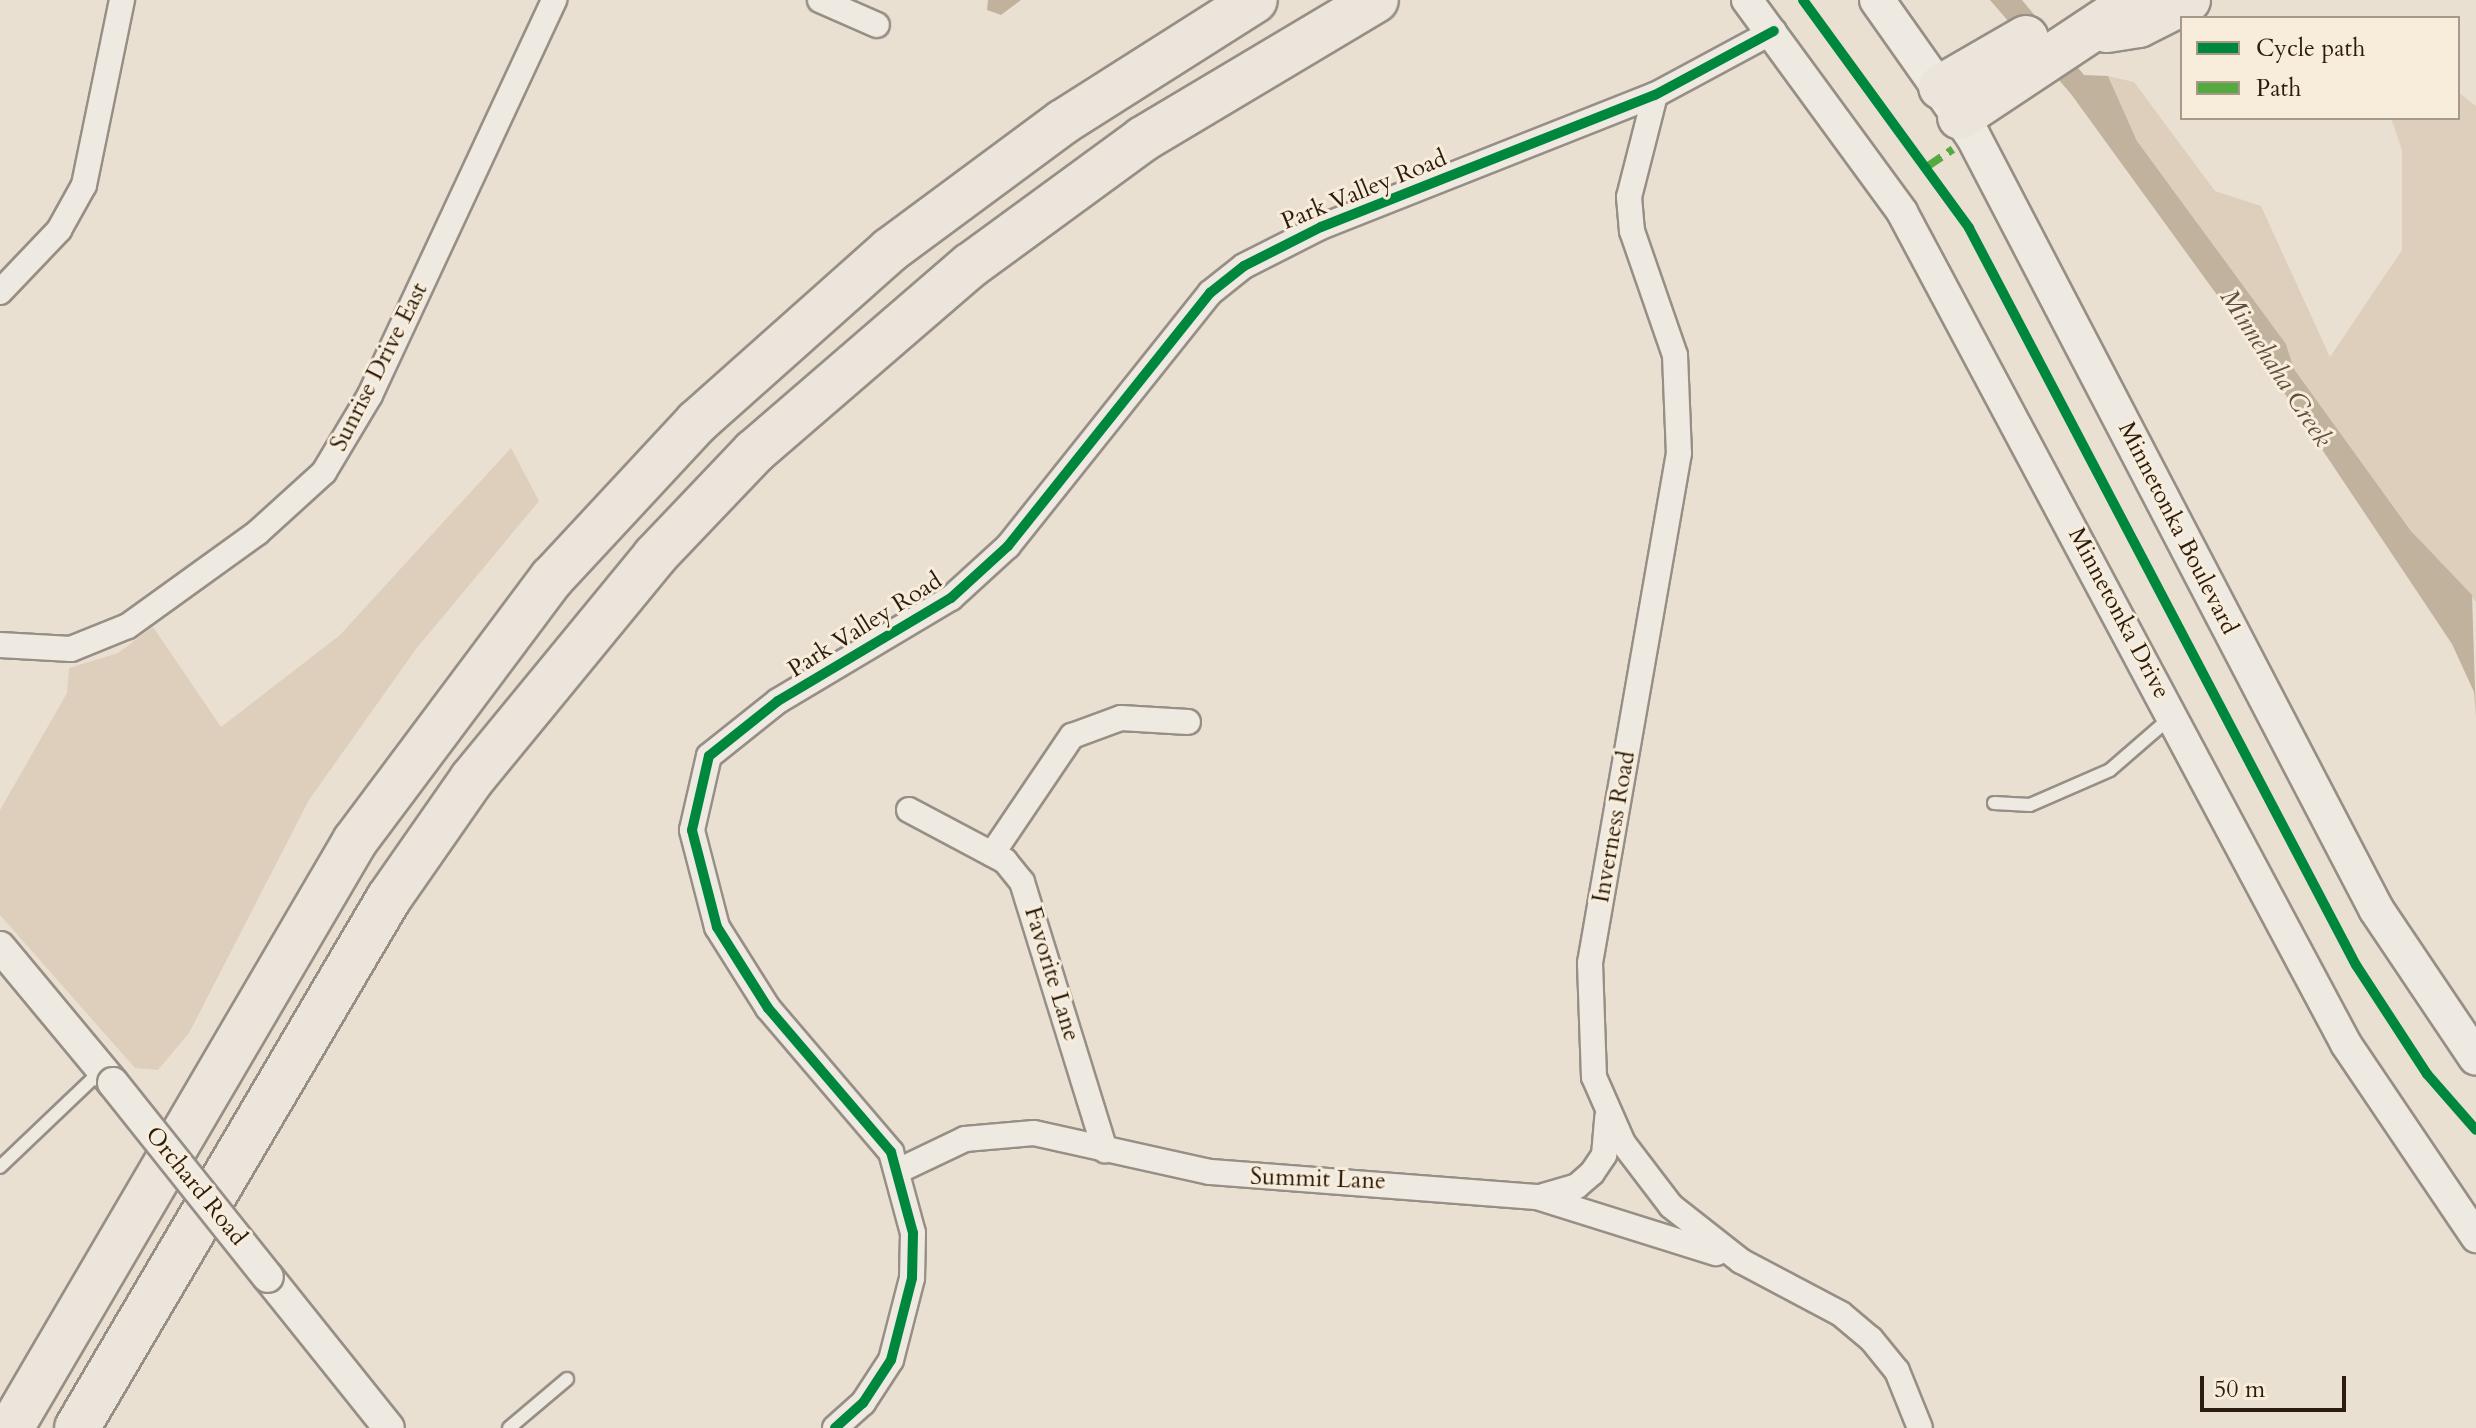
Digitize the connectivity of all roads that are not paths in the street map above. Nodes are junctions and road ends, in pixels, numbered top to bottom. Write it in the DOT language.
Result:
graph roads {
  1 [pos="122,0"];
  2 [pos="554,0"];
  3 [pos="820,0"];
  4 [pos="1255,0"];
  5 [pos="1376,0"];
  6 [pos="1747,0"];
  7 [pos="1877,0"];
  8 [pos="2136,0"];
  9 [pos="2188,0"];
  10 [pos="2084,17"];
  11 [pos="877,25"];
  12 [pos="1774,31"];
  13 [pos="1655,95"];
  14 [pos="1951,102"];
  15 [pos="0,292"];
  16 [pos="0,645"];
  17 [pos="2173,716"];
  18 [pos="1188,722"];
  19 [pos="1994,803"];
  20 [pos="909,810"];
  21 [pos="992,854"];
  22 [pos="0,947"];
  23 [pos="2476,1058"];
  24 [pos="108,1077"];
  25 [pos="1606,1114"];
  26 [pos="1105,1150"];
  27 [pos="0,1167"];
  28 [pos="898,1171"];
  29 [pos="1537,1197"];
  30 [pos="2476,1237"];
  31 [pos="1741,1261"];
  32 [pos="567,1379"];
  33 [pos="11,1428"];
  34 [pos="77,1428"];
  35 [pos="389,1428"];
  36 [pos="509,1428"];
  37 [pos="835,1428"];
  38 [pos="1920,1428"];
  1 -- 15 [label="street"];
  2 -- 16 [label="street, Sunrise Drive East"];
  3 -- 11 [label="street"];
  4 -- 33 [label="highway"];
  5 -- 34 [label="highway"];
  6 -- 12 [label="street, Minnetonka Drive"];
  7 -- 14 [label="main road, Minnetonka Boulevard"];
  8 -- 10 [label="highway"];
  9 -- 10 [label="highway"];
  10 -- 14 [label="highway"];
  12 -- 13 [label="street, Park Valley Road"];
  12 -- 17 [label="street, Minnetonka Drive"];
  13 -- 25 [label="street, Inverness Road"];
  13 -- 28 [label="street, Park Valley Road"];
  14 -- 23 [label="main road, Minnetonka Boulevard"];
  17 -- 19 [label="lane"];
  17 -- 30 [label="street, Minnetonka Drive"];
  18 -- 21 [label="street"];
  20 -- 21 [label="street, Favorite Lane"];
  21 -- 26 [label="street, Favorite Lane"];
  22 -- 24 [label="street, Orchard Road"];
  24 -- 27 [label="lane"];
  24 -- 35 [label="street, Orchard Road, bridge"];
  25 -- 29 [label="street"];
  25 -- 31 [label="street, Inverness Road"];
  26 -- 28 [label="street, Summit Lane"];
  26 -- 29 [label="street, Summit Lane"];
  28 -- 37 [label="street, Park Valley Road"];
  29 -- 31 [label="street, Summit Lane"];
  31 -- 38 [label="street, Inverness Road"];
  32 -- 36 [label="lane"];
}
